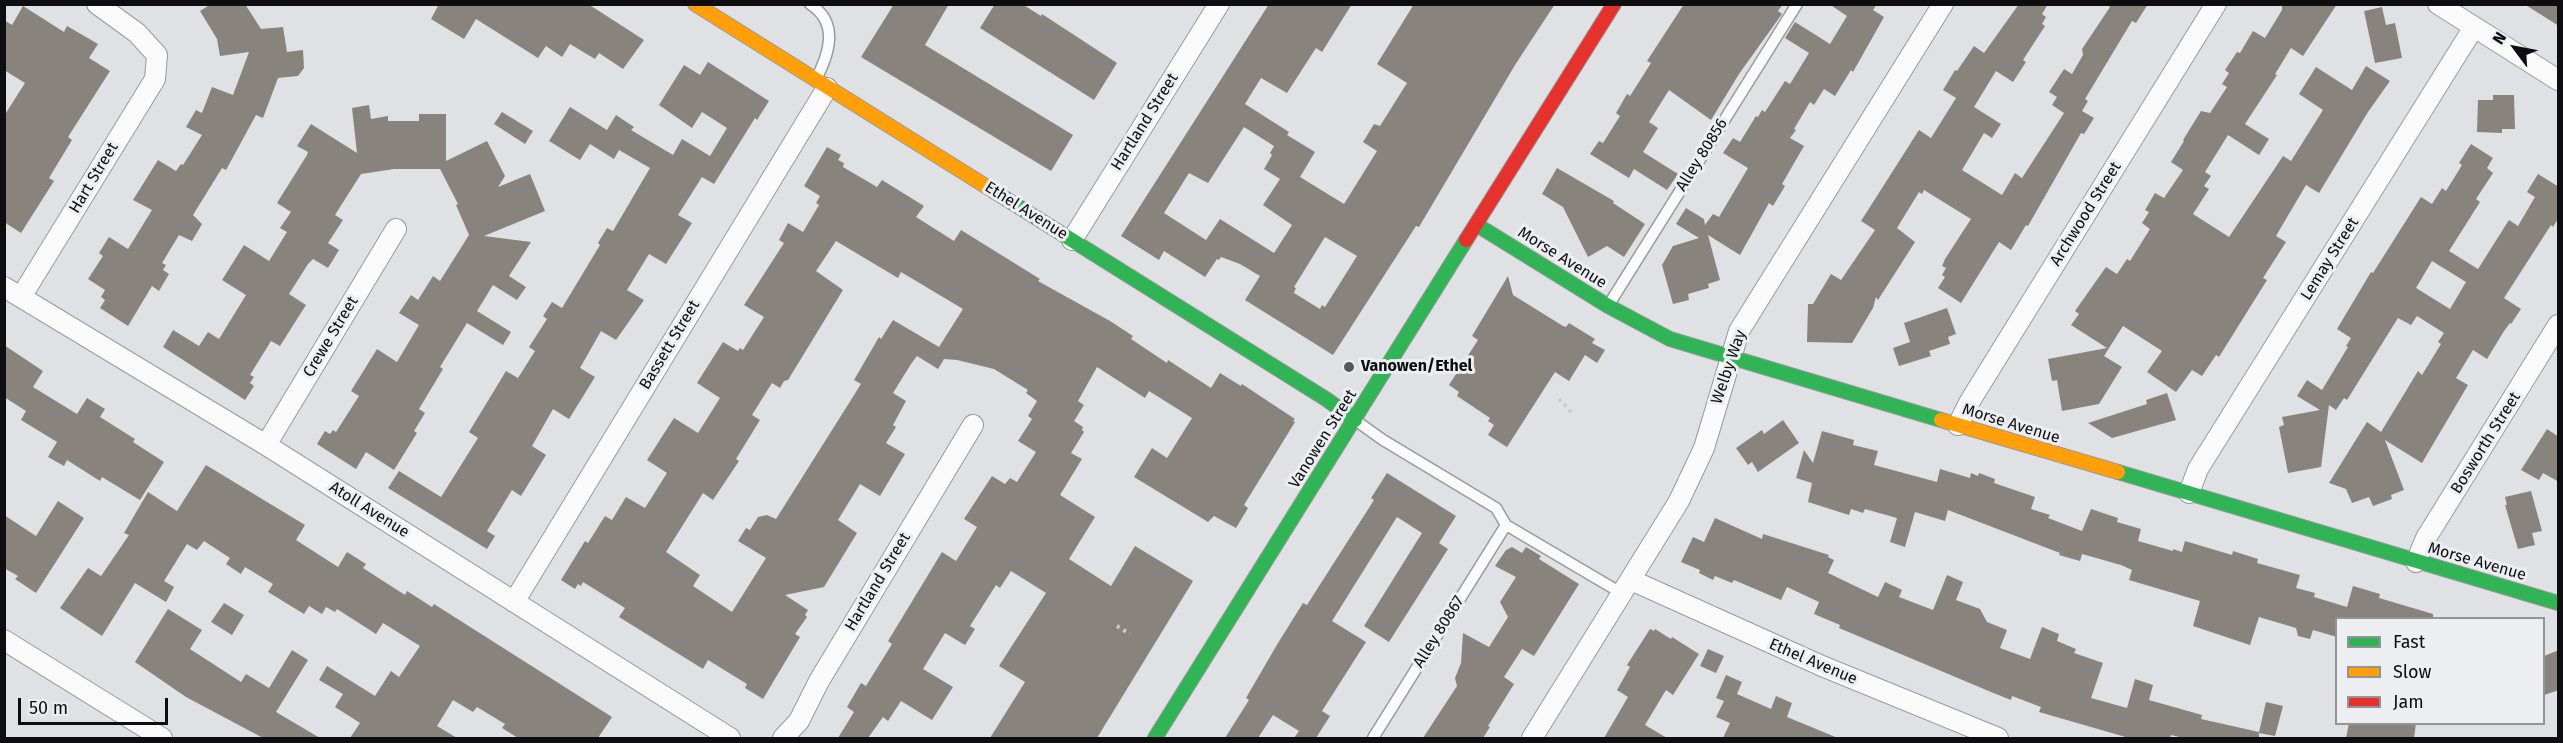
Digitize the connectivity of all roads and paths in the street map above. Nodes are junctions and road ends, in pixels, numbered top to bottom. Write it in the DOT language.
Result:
graph roads {
  1 [pos="97,4"];
  2 [pos="695,4"];
  3 [pos="810,4"];
  4 [pos="1219,4"];
  5 [pos="1614,4"];
  6 [pos="1797,4"];
  7 [pos="1943,4"];
  8 [pos="2216,4"];
  9 [pos="2438,4"];
  10 [pos="2474,27"];
  11 [pos="2559,80"];
  12 [pos="821,84"];
  13 [pos="1477,225"];
  14 [pos="396,229"];
  15 [pos="1072,240"];
  16 [pos="13,292"];
  17 [pos="1608,306"];
  18 [pos="2559,326"];
  19 [pos="1730,358"];
  20 [pos="1559,399"];
  21 [pos="1572,413"];
  22 [pos="1355,420"];
  23 [pos="973,424"];
  24 [pos="1958,426"];
  25 [pos="266,445"];
  26 [pos="2189,493"];
  27 [pos="1506,525"];
  28 [pos="2416,562"];
  29 [pos="1627,587"];
  30 [pos="514,602"];
  31 [pos="2559,603"];
  32 [pos="1117,626"];
  33 [pos="1130,634"];
  34 [pos="4,640"];
  35 [pos="162,738"];
  36 [pos="730,738"];
  37 [pos="783,738"];
  38 [pos="1155,738"];
  39 [pos="1373,738"];
  40 [pos="1532,738"];
  41 [pos="1998,738"];
  1 -- 16 [label="street, Hart Street"];
  2 -- 12 [label="street, Ethel Avenue"];
  3 -- 12 [label="lane"];
  4 -- 15 [label="street, Hartland Street"];
  5 -- 13 [label="street, Vanowen Street"];
  6 -- 17 [label="lane, Alley 80856"];
  7 -- 19 [label="street, Welby Way"];
  8 -- 24 [label="street, Archwood Street"];
  9 -- 10 [label="street"];
  10 -- 11 [label="street"];
  10 -- 26 [label="street, Lemay Street"];
  12 -- 15 [label="street, Ethel Avenue"];
  12 -- 30 [label="street, Bassett Street"];
  13 -- 17 [label="street, Morse Avenue"];
  13 -- 22 [label="street, Vanowen Street"];
  14 -- 25 [label="street, Crewe Street"];
  15 -- 22 [label="street, Ethel Avenue"];
  16 -- 25 [label="street, Atoll Avenue"];
  17 -- 19 [label="street, Morse Avenue"];
  18 -- 28 [label="street, Bosworth Street"];
  19 -- 24 [label="street, Morse Avenue"];
  19 -- 29 [label="street, Welby Way"];
  20 -- 21 [label="path"];
  22 -- 27 [label="lane"];
  22 -- 38 [label="street, Vanowen Street"];
  23 -- 37 [label="street, Hartland Street"];
  24 -- 26 [label="street, Morse Avenue"];
  25 -- 30 [label="street, Atoll Avenue"];
  26 -- 28 [label="street, Morse Avenue"];
  27 -- 29 [label="lane"];
  27 -- 39 [label="lane, Alley 80867"];
  28 -- 31 [label="street, Morse Avenue"];
  29 -- 40 [label="street, Welby Way"];
  29 -- 41 [label="street, Ethel Avenue"];
  30 -- 36 [label="street, Atoll Avenue"];
  32 -- 33 [label="path"];
  34 -- 35 [label="street"];
}
